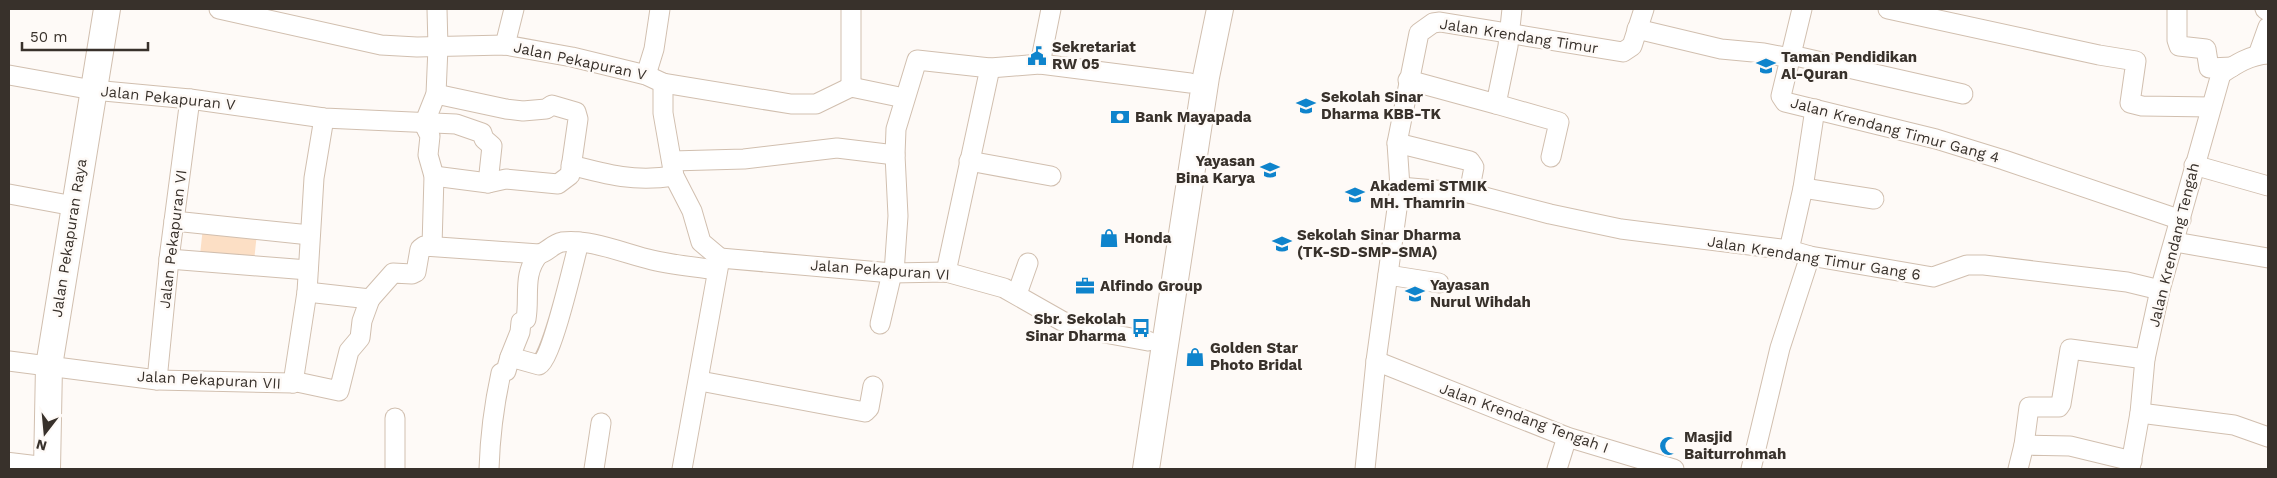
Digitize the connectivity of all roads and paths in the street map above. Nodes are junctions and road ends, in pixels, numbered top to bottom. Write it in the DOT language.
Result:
graph roads {
  1 [pos="107,9"];
  2 [pos="219,9"];
  3 [pos="437,9"];
  4 [pos="514,9"];
  5 [pos="660,9"];
  6 [pos="851,9"];
  7 [pos="1051,9"];
  8 [pos="1203,9"];
  9 [pos="1220,9"];
  10 [pos="1512,9"];
  11 [pos="1644,9"];
  12 [pos="1802,9"];
  13 [pos="1888,9"];
  14 [pos="2177,9"];
  15 [pos="2268,27"];
  16 [pos="1637,29"];
  17 [pos="1509,33"];
  18 [pos="505,45"];
  19 [pos="438,47"];
  20 [pos="2263,55"];
  21 [pos="1790,56"];
  22 [pos="1040,64"];
  23 [pos="2232,67"];
  24 [pos="990,68"];
  25 [pos="9,75"];
  26 [pos="654,79"];
  27 [pos="1408,80"];
  28 [pos="1190,83"];
  29 [pos="851,88"];
  30 [pos="93,90"];
  31 [pos="436,94"];
  32 [pos="1963,94"];
  33 [pos="904,98"];
  34 [pos="190,99"];
  35 [pos="1496,104"];
  36 [pos="2211,107"];
  37 [pos="1815,109"];
  38 [pos="324,118"];
  39 [pos="424,124"];
  40 [pos="1397,142"];
  41 [pos="895,154"];
  42 [pos="1551,157"];
  43 [pos="969,161"];
  44 [pos="571,165"];
  45 [pos="2194,165"];
  46 [pos="673,168"];
  47 [pos="434,176"];
  48 [pos="1050,176"];
  49 [pos="488,183"];
  50 [pos="2268,186"];
  51 [pos="1400,187"];
  52 [pos="1803,188"];
  53 [pos="1469,193"];
  54 [pos="9,194"];
  55 [pos="1874,199"];
  56 [pos="74,206"];
  57 [pos="2181,220"];
  58 [pos="174,221"];
  59 [pos="310,235"];
  60 [pos="579,242"];
  61 [pos="2175,242"];
  62 [pos="432,246"];
  63 [pos="1789,250"];
  64 [pos="539,254"];
  65 [pos="1810,256"];
  66 [pos="2268,258"];
  67 [pos="169,259"];
  68 [pos="1028,263"];
  69 [pos="718,264"];
  70 [pos="308,270"];
  71 [pos="946,272"];
  72 [pos="893,273"];
  73 [pos="1388,275"];
  74 [pos="1439,283"];
  75 [pos="2160,290"];
  76 [pos="307,292"];
  77 [pos="1016,294"];
  78 [pos="370,299"];
  79 [pos="1164,300"];
  80 [pos="880,324"];
  81 [pos="1156,343"];
  82 [pos="510,357"];
  83 [pos="2145,359"];
  84 [pos="9,361"];
  85 [pos="1376,361"];
  86 [pos="49,366"];
  87 [pos="157,380"];
  88 [pos="700,381"];
  89 [pos="293,384"];
  90 [pos="873,386"];
  91 [pos="2140,413"];
  92 [pos="395,418"];
  93 [pos="601,423"];
  94 [pos="2268,436"];
  95 [pos="1567,437"];
  96 [pos="1142,441"];
  97 [pos="2024,445"];
  98 [pos="2131,465"];
  99 [pos="9,466"];
  100 [pos="34,469"];
  101 [pos="47,469"];
  102 [pos="395,469"];
  103 [pos="489,469"];
  104 [pos="594,469"];
  105 [pos="682,469"];
  106 [pos="1130,469"];
  107 [pos="1146,469"];
  108 [pos="1364,469"];
  109 [pos="1557,469"];
  110 [pos="1674,469"];
  111 [pos="1751,469"];
  112 [pos="2018,469"];
  1 -- 30 [label="main road, Jalan Pekapuran Raya"];
  2 -- 19 [label="street, Jalan Pekapuran V"];
  3 -- 19 [label="street"];
  4 -- 18 [label="street"];
  5 -- 26 [label="street"];
  6 -- 29 [label="street"];
  7 -- 22 [label="street"];
  8 -- 28 [label="main road"];
  9 -- 79 [label="main road"];
  10 -- 17 [label="street"];
  11 -- 16 [label="street, Jalan Krendang Timur"];
  12 -- 21 [label="street, Jalan Krendang Timur Gang 4"];
  13 -- 36 [label="street"];
  14 -- 23 [label="street"];
  15 -- 20 [label="street"];
  16 -- 17 [label="street, Jalan Krendang Timur"];
  16 -- 21 [label="street"];
  17 -- 27 [label="street, Jalan Krendang Timur"];
  17 -- 35 [label="street"];
  18 -- 19 [label="street, Jalan Pekapuran V"];
  18 -- 26 [label="street, Jalan Pekapuran V"];
  19 -- 31 [label="street"];
  20 -- 23 [label="street, Jalan Krendang Tengah"];
  21 -- 32 [label="street"];
  21 -- 37 [label="street, Jalan Krendang Timur Gang 4"];
  22 -- 24 [label="street"];
  22 -- 28 [label="street"];
  23 -- 36 [label="street, Jalan Krendang Tengah"];
  24 -- 33 [label="street"];
  24 -- 43 [label="street"];
  25 -- 30 [label="street, Jalan Pekapuran V"];
  26 -- 29 [label="street"];
  26 -- 46 [label="street, Jalan Pekapuran V"];
  27 -- 35 [label="street"];
  27 -- 40 [label="street, Jalan Krendang Timur"];
  28 -- 79 [label="main road"];
  29 -- 33 [label="street"];
  30 -- 34 [label="street, Jalan Pekapuran V"];
  30 -- 56 [label="main road, Jalan Pekapuran Raya"];
  31 -- 39 [label="street"];
  31 -- 44 [label="street"];
  33 -- 41 [label="street"];
  34 -- 38 [label="street, Jalan Pekapuran V"];
  34 -- 58 [label="street, Jalan Pekapuran VI"];
  35 -- 42 [label="street"];
  36 -- 45 [label="street, Jalan Krendang Tengah"];
  37 -- 52 [label="street"];
  37 -- 57 [label="street, Jalan Krendang Timur Gang 4"];
  38 -- 39 [label="street, Jalan Pekapuran V"];
  38 -- 59 [label="street, Jalan Pekapuran VII"];
  39 -- 47 [label="street"];
  39 -- 49 [label="street, Jalan Pekapuran V"];
  40 -- 51 [label="street, Jalan Krendang Timur"];
  40 -- 53 [label="street"];
  41 -- 46 [label="street"];
  41 -- 72 [label="street"];
  43 -- 48 [label="street"];
  43 -- 71 [label="street"];
  44 -- 46 [label="street"];
  44 -- 49 [label="street"];
  45 -- 50 [label="street"];
  45 -- 57 [label="street, Jalan Krendang Tengah"];
  46 -- 69 [label="street, Jalan Pekapuran V"];
  47 -- 49 [label="street"];
  47 -- 62 [label="street"];
  51 -- 53 [label="street, Jalan Krendang Timur Gang 6"];
  51 -- 73 [label="street, Jalan Krendang Timur"];
  52 -- 55 [label="street"];
  52 -- 63 [label="street"];
  53 -- 63 [label="street, Jalan Krendang Timur Gang 6"];
  54 -- 56 [label="street"];
  56 -- 86 [label="main road, Jalan Pekapuran Raya"];
  57 -- 61 [label="street, Jalan Krendang Tengah"];
  58 -- 59 [label="street"];
  58 -- 67 [label="street, Jalan Pekapuran VI"];
  59 -- 70 [label="street, Jalan Pekapuran VII"];
  60 -- 64 [label="street"];
  60 -- 69 [label="street, Jalan Pekapuran VI"];
  60 -- 82 [label="street"];
  61 -- 66 [label="street"];
  61 -- 75 [label="street, Jalan Krendang Tengah"];
  62 -- 64 [label="street"];
  62 -- 78 [label="street"];
  63 -- 65 [label="street, Jalan Krendang Timur Gang 6"];
  64 -- 82 [label="street"];
  65 -- 75 [label="street, Jalan Krendang Timur Gang 6"];
  65 -- 111 [label="street"];
  67 -- 70 [label="street"];
  67 -- 87 [label="street, Jalan Pekapuran VI"];
  68 -- 77 [label="street"];
  69 -- 72 [label="street, Jalan Pekapuran VI"];
  69 -- 88 [label="street"];
  70 -- 76 [label="street, Jalan Pekapuran VII"];
  71 -- 72 [label="street, Jalan Pekapuran VI"];
  71 -- 77 [label="street, Jalan Pekapuran VI"];
  72 -- 80 [label="street"];
  73 -- 74 [label="street"];
  73 -- 85 [label="street, Jalan Krendang Timur"];
  75 -- 83 [label="street, Jalan Krendang Tengah"];
  76 -- 78 [label="street"];
  76 -- 89 [label="street, Jalan Pekapuran VII"];
  77 -- 81 [label="street, Jalan Pekapuran VI"];
  78 -- 89 [label="street"];
  79 -- 81 [label="main road"];
  81 -- 96 [label="main road"];
  82 -- 103 [label="street"];
  83 -- 91 [label="street, Jalan Krendang Tengah"];
  83 -- 97 [label="street"];
  84 -- 86 [label="street, Jalan Pekapuran VII"];
  85 -- 95 [label="street, Jalan Krendang Tengah I"];
  85 -- 108 [label="street, Jalan Krendang Timur"];
  86 -- 87 [label="street, Jalan Pekapuran VII"];
  86 -- 101 [label="main road, Jalan Pekapuran Raya"];
  87 -- 89 [label="street, Jalan Pekapuran VII"];
  88 -- 90 [label="street"];
  88 -- 105 [label="street"];
  91 -- 94 [label="street"];
  91 -- 98 [label="street, Jalan Krendang Tengah"];
  92 -- 102 [label="street"];
  93 -- 104 [label="street"];
  95 -- 109 [label="street"];
  95 -- 110 [label="street, Jalan Krendang Tengah I"];
  96 -- 106 [label="main road"];
  96 -- 107 [label="main road"];
  97 -- 98 [label="street"];
  97 -- 112 [label="street"];
  99 -- 100 [label="main road"];
}
